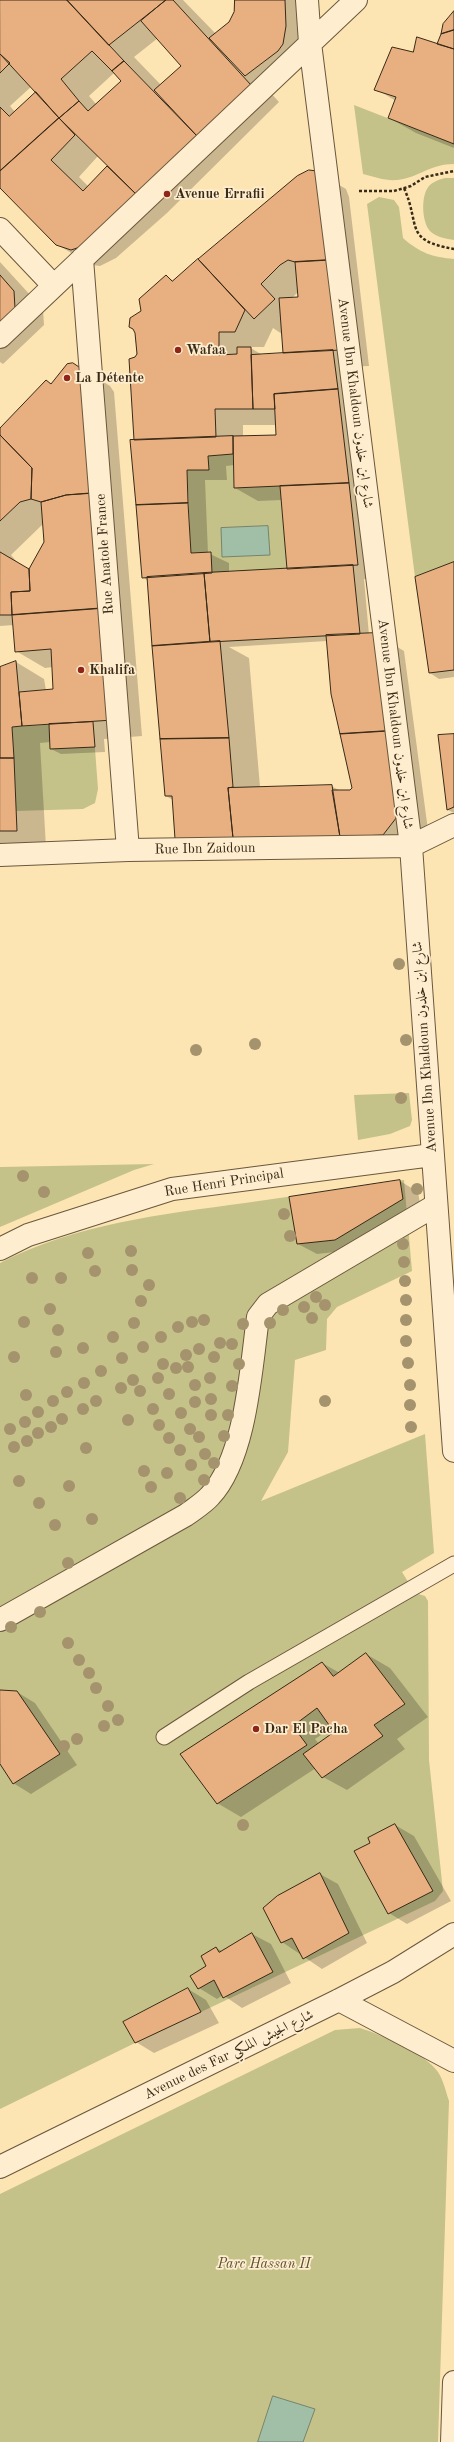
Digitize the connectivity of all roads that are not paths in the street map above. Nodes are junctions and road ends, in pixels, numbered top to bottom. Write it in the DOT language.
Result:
graph roads {
  1 [pos="307,0"];
  2 [pos="356,0"];
  3 [pos="310,43"];
  4 [pos="0,229"];
  5 [pos="82,259"];
  6 [pos="54,286"];
  7 [pos="0,337"];
  8 [pos="454,825"];
  9 [pos="410,846"];
  10 [pos="128,850"];
  11 [pos="0,855"];
  12 [pos="432,1155"];
  13 [pos="436,1205"];
  14 [pos="0,1249"];
  15 [pos="454,1451"];
  16 [pos="454,1564"];
  17 [pos="0,1620"];
  18 [pos="164,1737"];
  19 [pos="454,1934"];
  20 [pos="339,2000"];
  21 [pos="454,2061"];
  22 [pos="0,2167"];
  23 [pos="454,2382"];
  24 [pos="452,2442"];
  1 -- 3 [label="street, Avenue Ibn Khaldoun شارع ابن خلدون"];
  2 -- 3 [label="street"];
  3 -- 5 [label="street"];
  3 -- 9 [label="street, Avenue Ibn Khaldoun شارع ابن خلدون"];
  4 -- 6 [label="street"];
  5 -- 6 [label="street"];
  5 -- 10 [label="street, Rue Anatole France"];
  6 -- 7 [label="street"];
  8 -- 9 [label="street"];
  9 -- 10 [label="street, Rue Ibn Zaidoun"];
  9 -- 12 [label="street, Avenue Ibn Khaldoun شارع ابن خلدون"];
  10 -- 11 [label="street, Rue Ibn Zaidoun"];
  12 -- 13 [label="street, Avenue Ibn Khaldoun شارع ابن خلدون"];
  12 -- 14 [label="street, Rue Henri Principal"];
  13 -- 15 [label="street, Avenue Ibn Khaldoun شارع ابن خلدون"];
  13 -- 17 [label="street"];
  16 -- 18 [label="lane"];
  19 -- 20 [label="street, Avenue des Far شارع الجيش الملكي"];
  20 -- 21 [label="street"];
  20 -- 22 [label="street, Avenue des Far شارع الجيش الملكي"];
  23 -- 24 [label="street"];
}
